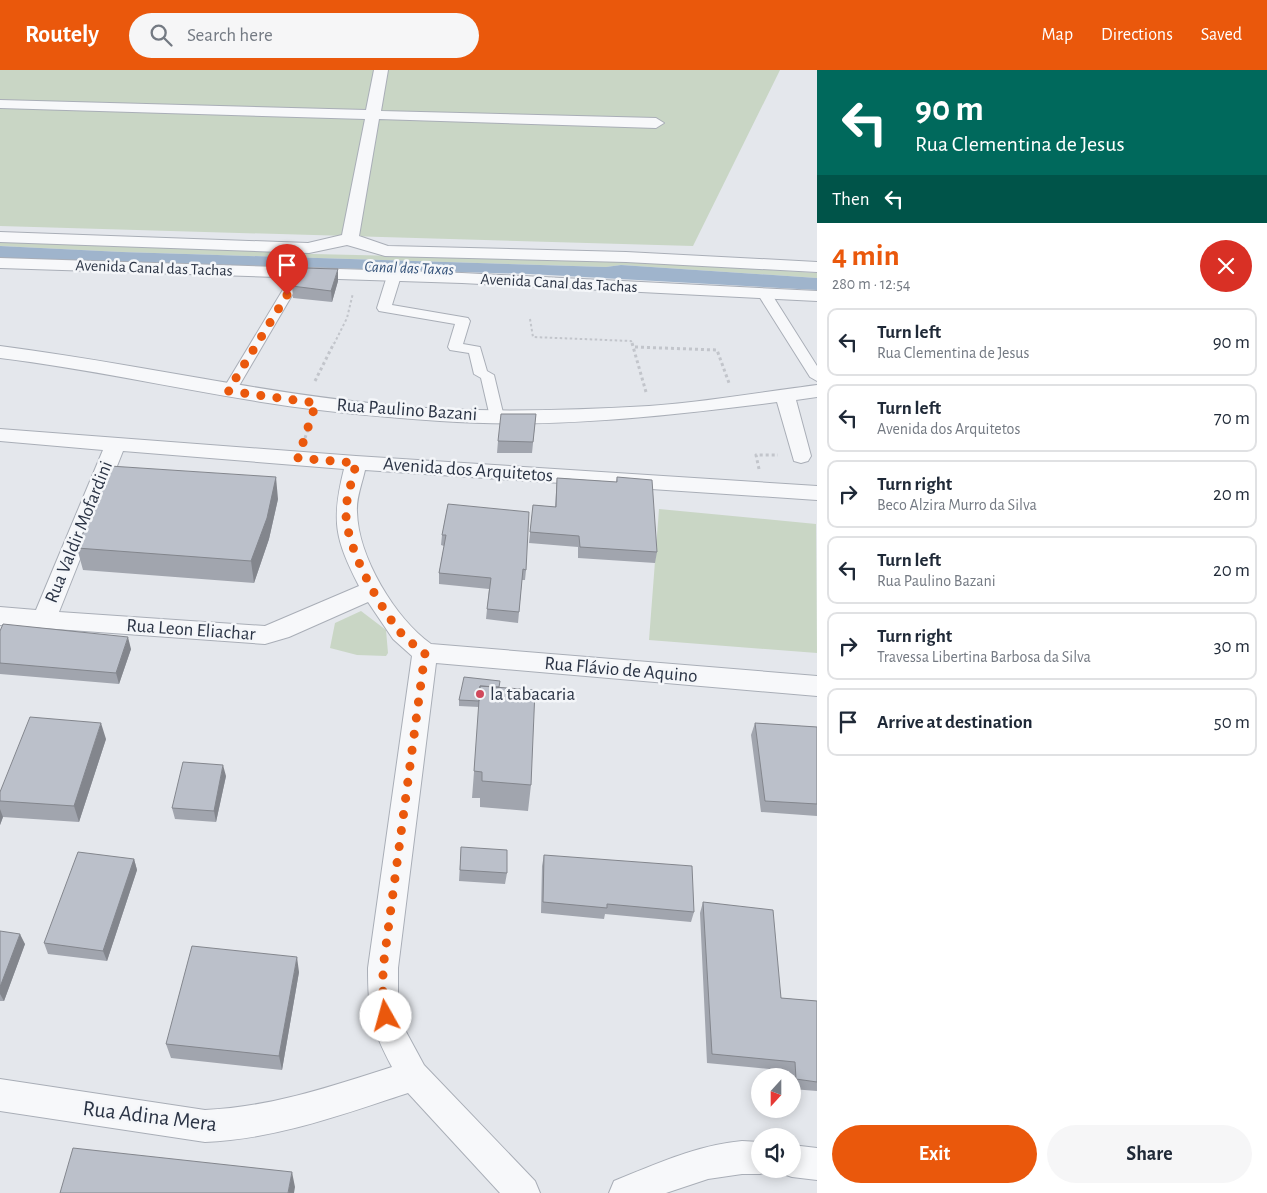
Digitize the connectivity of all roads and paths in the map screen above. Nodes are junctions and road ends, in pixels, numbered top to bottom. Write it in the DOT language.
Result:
graph roads {
  1 [pos="381,70"];
  2 [pos="0,104"];
  3 [pos="373,115"];
  4 [pos="656,123"];
  5 [pos="0,237"];
  6 [pos="350,240"];
  7 [pos="0,263"];
  8 [pos="817,267"];
  9 [pos="299,273"];
  10 [pos="358,275"];
  11 [pos="394,276"];
  12 [pos="764,293"];
  13 [pos="817,296"];
  14 [pos="530,319"];
  15 [pos="635,347"];
  16 [pos="0,352"];
  17 [pos="817,377"];
  18 [pos="228,391"];
  19 [pos="817,392"];
  20 [pos="785,395"];
  21 [pos="736,401"];
  22 [pos="311,402"];
  23 [pos="650,412"];
  24 [pos="497,416"];
  25 [pos="0,435"];
  26 [pos="115,446"];
  27 [pos="801,456"];
  28 [pos="298,458"];
  29 [pos="356,463"];
  30 [pos="762,489"];
  31 [pos="817,493"];
  32 [pos="372,590"];
  33 [pos="0,616"];
  34 [pos="44,619"];
  35 [pos="425,653"];
  36 [pos="817,686"];
  37 [pos="413,1076"];
  38 [pos="0,1095"];
  39 [pos="751,1157"];
  40 [pos="801,1162"];
  41 [pos="817,1164"];
  42 [pos="523,1193"];
  43 [pos="626,1193"];
  1 -- 3 [label="street"];
  2 -- 3 [label="street"];
  3 -- 4 [label="street"];
  3 -- 6 [label="street"];
  5 -- 6 [label="street"];
  6 -- 8 [label="street"];
  7 -- 9 [label="street, Avenida Canal das Tachas"];
  9 -- 10 [label="street, Avenida Canal das Tachas"];
  9 -- 18 [label="street"];
  10 -- 11 [label="street, Avenida Canal das Tachas"];
  10 -- 22 [label="path"];
  11 -- 12 [label="street, Avenida Canal das Tachas"];
  11 -- 24 [label="street"];
  12 -- 13 [label="street, Avenida Canal das Tachas"];
  12 -- 17 [label="street"];
  14 -- 15 [label="path"];
  15 -- 21 [label="path"];
  15 -- 23 [label="path"];
  16 -- 18 [label="street, Rua Paulino Bazani"];
  18 -- 22 [label="street, Rua Paulino Bazani"];
  19 -- 20 [label="street, Rua Paulino Bazani"];
  20 -- 21 [label="street, Rua Paulino Bazani"];
  20 -- 27 [label="street"];
  21 -- 23 [label="street, Rua Paulino Bazani"];
  22 -- 24 [label="street, Rua Paulino Bazani"];
  22 -- 28 [label="path"];
  23 -- 24 [label="street, Rua Paulino Bazani"];
  25 -- 26 [label="street, Avenida dos Arquitetos"];
  26 -- 28 [label="street, Avenida dos Arquitetos"];
  26 -- 34 [label="street, Rua Valdir Mofardini"];
  27 -- 30 [label="path"];
  28 -- 29 [label="street, Avenida dos Arquitetos"];
  29 -- 30 [label="street, Avenida dos Arquitetos"];
  29 -- 32 [label="street"];
  30 -- 31 [label="street, Avenida dos Arquitetos"];
  32 -- 34 [label="street, Rua Leon Eliachar"];
  32 -- 35 [label="street"];
  33 -- 34 [label="street, Rua Leon Eliachar"];
  35 -- 36 [label="street, Rua Flávio de Aquino"];
  35 -- 37 [label="street"];
  37 -- 38 [label="street, Rua Adina Mera"];
  37 -- 42 [label="street"];
  39 -- 43 [label="street"];
  40 -- 41 [label="street"];
}
